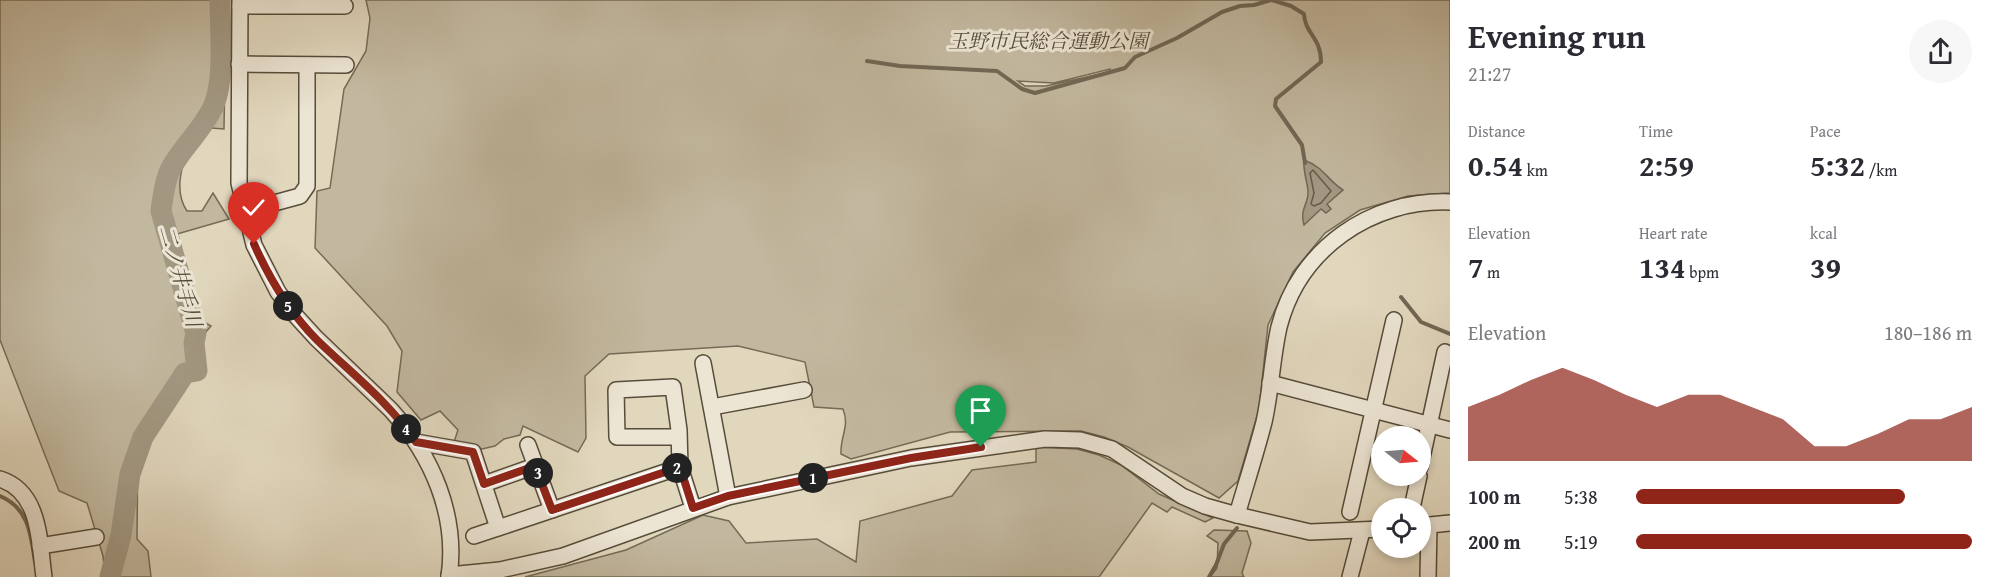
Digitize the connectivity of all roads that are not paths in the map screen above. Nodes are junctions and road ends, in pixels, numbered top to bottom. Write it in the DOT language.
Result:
graph roads {
  1 [pos="240,3"];
  2 [pos="345,6"];
  3 [pos="239,64"];
  4 [pos="307,65"];
  5 [pos="346,65"];
  6 [pos="1450,202"];
  7 [pos="245,212"];
  8 [pos="1394,320"];
  9 [pos="1445,352"];
  10 [pos="703,363"];
  11 [pos="1270,383"];
  12 [pos="804,390"];
  13 [pos="711,407"];
  14 [pos="1374,410"];
  15 [pos="1430,424"];
  16 [pos="1450,430"];
  17 [pos="679,437"];
  18 [pos="416,442"];
  19 [pos="528,445"];
  20 [pos="535,466"];
  21 [pos="680,467"];
  22 [pos="1,477"];
  23 [pos="484,484"];
  24 [pos="728,496"];
  25 [pos="693,508"];
  26 [pos="552,510"];
  27 [pos="1350,512"];
  28 [pos="1237,514"];
  29 [pos="1450,523"];
  30 [pos="1431,525"];
  31 [pos="498,528"];
  32 [pos="1362,531"];
  33 [pos="1371,531"];
  34 [pos="474,536"];
  35 [pos="96,537"];
  36 [pos="40,546"];
  37 [pos="1427,558"];
  38 [pos="449,576"];
  39 [pos="44,577"];
  40 [pos="1350,577"];
  41 [pos="1428,577"];
  1 -- 2 [label="street"];
  1 -- 3 [label="street"];
  3 -- 4 [label="street"];
  3 -- 7 [label="street"];
  4 -- 5 [label="street"];
  4 -- 7 [label="street"];
  6 -- 11 [label="street"];
  7 -- 18 [label="street"];
  8 -- 14 [label="street"];
  9 -- 15 [label="street"];
  10 -- 13 [label="street"];
  11 -- 14 [label="street"];
  11 -- 28 [label="street"];
  12 -- 13 [label="street"];
  13 -- 24 [label="street"];
  14 -- 15 [label="street"];
  14 -- 27 [label="street"];
  15 -- 16 [label="street"];
  17 -- 17 [label="street"];
  17 -- 21 [label="street"];
  18 -- 23 [label="street"];
  18 -- 38 [label="street"];
  19 -- 20 [label="street"];
  20 -- 23 [label="street"];
  20 -- 26 [label="street"];
  21 -- 25 [label="street"];
  21 -- 26 [label="street"];
  22 -- 36 [label="street"];
  23 -- 31 [label="street"];
  24 -- 25 [label="street"];
  24 -- 28 [label="street"];
  25 -- 38 [label="street"];
  26 -- 31 [label="street"];
  28 -- 32 [label="street"];
  29 -- 30 [label="street"];
  31 -- 34 [label="street"];
  32 -- 33 [label="street"];
  32 -- 40 [label="street"];
  35 -- 36 [label="street"];
  36 -- 39 [label="street"];
  37 -- 41 [label="street"];
}
